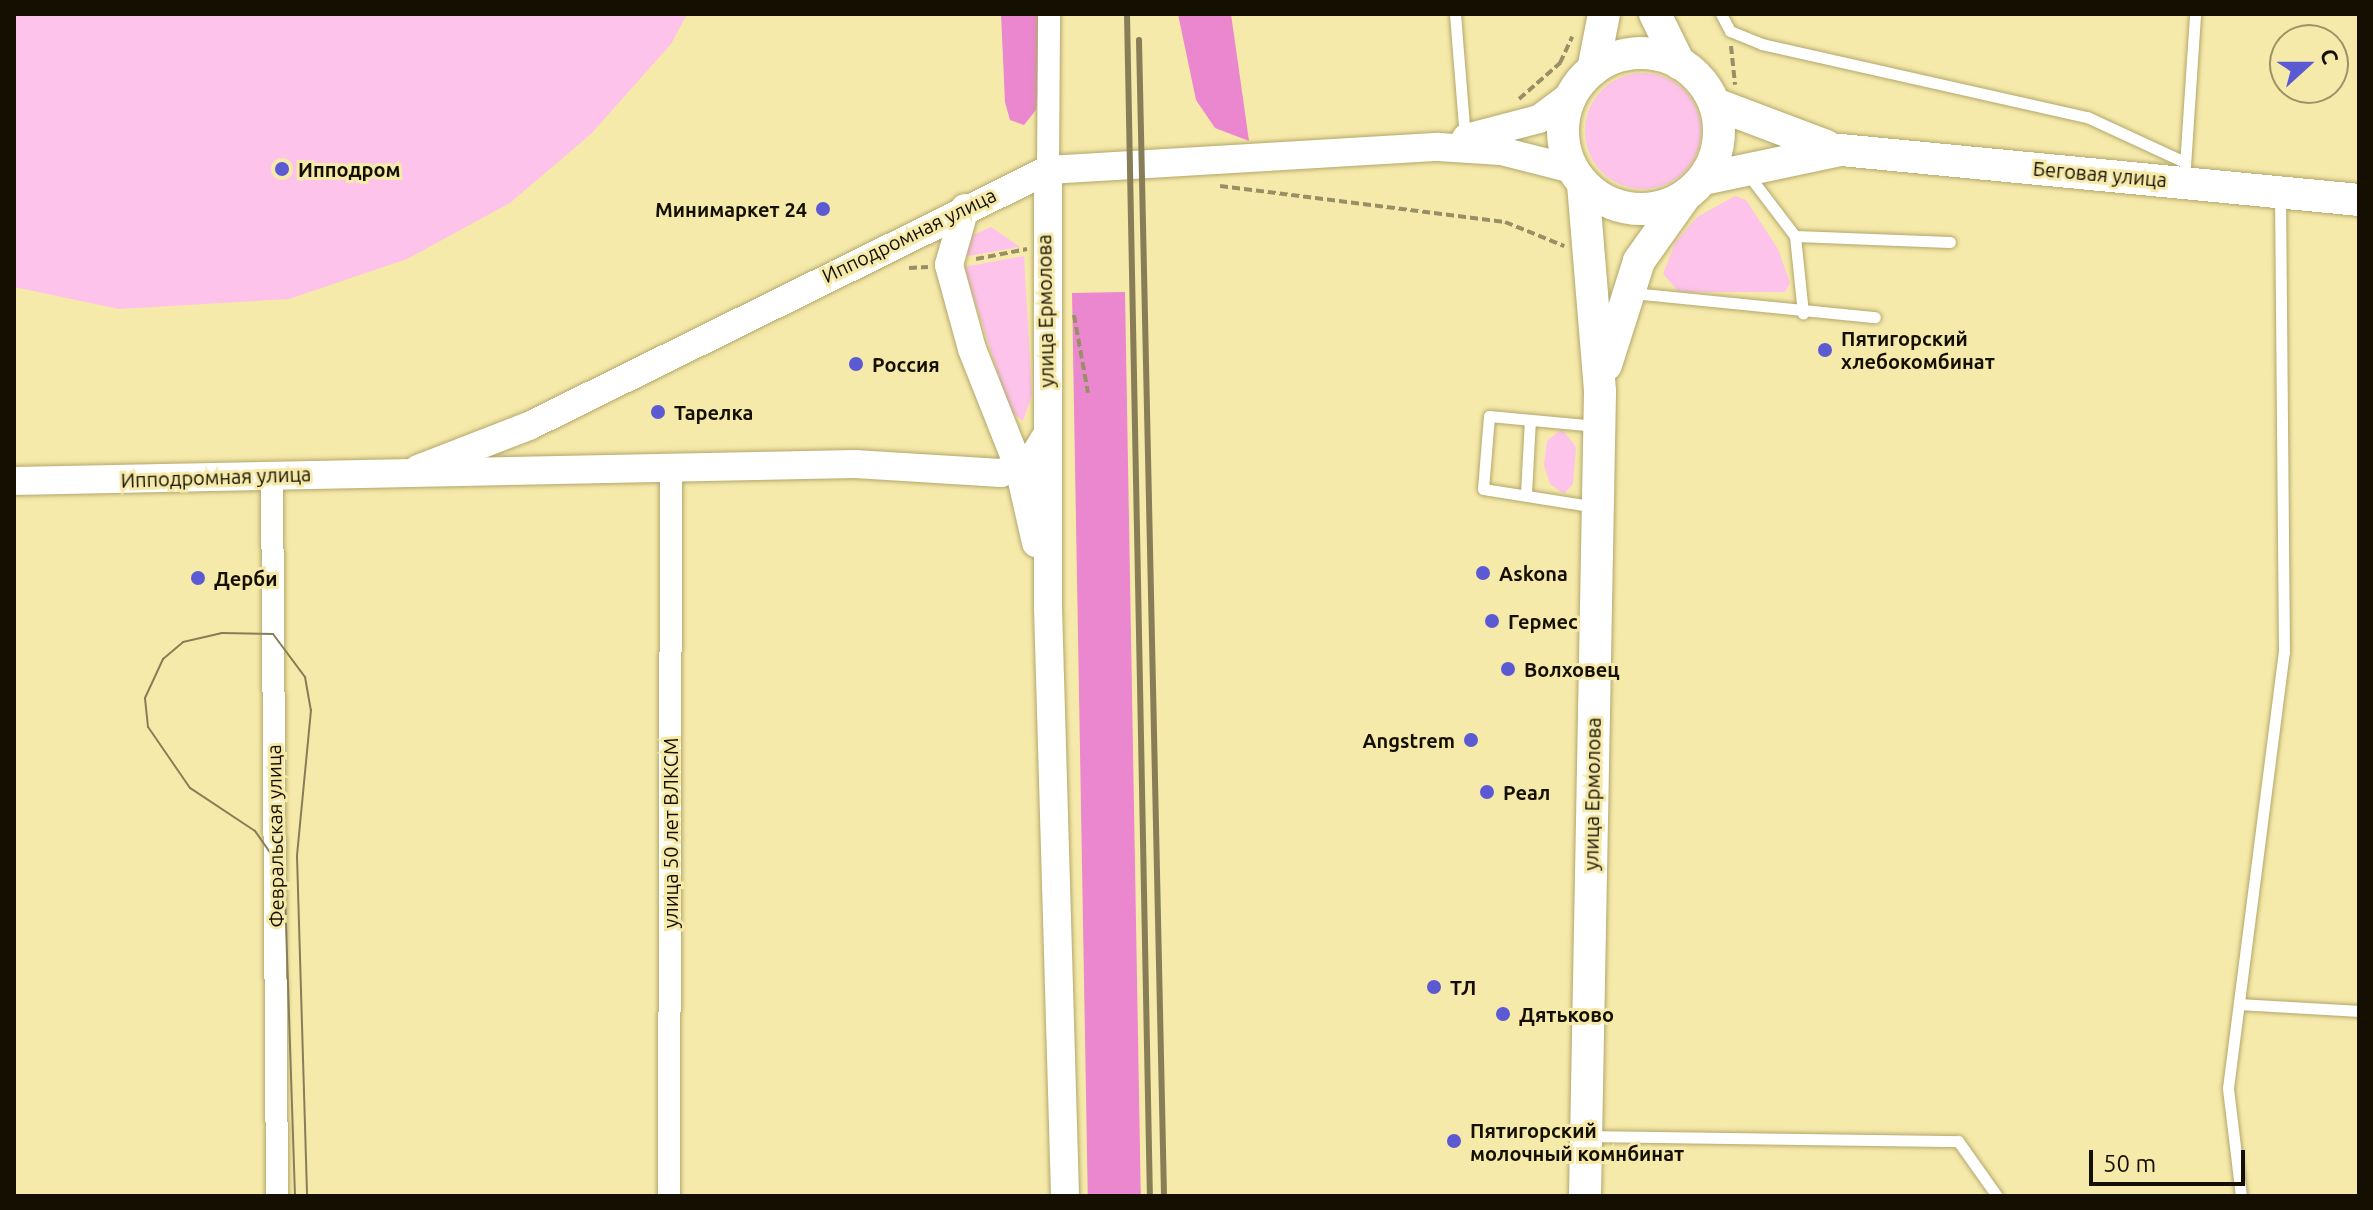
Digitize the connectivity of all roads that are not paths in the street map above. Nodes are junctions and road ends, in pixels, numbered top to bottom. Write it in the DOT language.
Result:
graph roads {
  1 [pos="1049,14"];
  2 [pos="1455,14"];
  3 [pos="1604,14"];
  4 [pos="1655,14"];
  5 [pos="1721,14"];
  6 [pos="2195,14"];
  7 [pos="1679,63"];
  8 [pos="1583,81"];
  9 [pos="1715,104"];
  10 [pos="1452,143"];
  11 [pos="1841,150"];
  12 [pos="1741,166"];
  13 [pos="1048,170"];
  14 [pos="2185,172"];
  15 [pos="1578,176"];
  16 [pos="1695,187"];
  17 [pos="2280,193"];
  18 [pos="2359,200"];
  19 [pos="965,208"];
  20 [pos="1795,236"];
  21 [pos="1950,242"];
  22 [pos="1624,292"];
  23 [pos="1803,314"];
  24 [pos="1875,317"];
  25 [pos="1600,392"];
  26 [pos="1530,420"];
  27 [pos="1598,426"];
  28 [pos="1047,435"];
  29 [pos="1019,468"];
  30 [pos="418,469"];
  31 [pos="671,471"];
  32 [pos="272,476"];
  33 [pos="14,481"];
  34 [pos="1526,493"];
  35 [pos="1598,507"];
  36 [pos="1048,608"];
  37 [pos="2239,1004"];
  38 [pos="2359,1011"];
  39 [pos="1586,1136"];
  40 [pos="277,1196"];
  41 [pos="669,1196"];
  42 [pos="1065,1196"];
  43 [pos="1585,1196"];
  44 [pos="1997,1196"];
  45 [pos="2241,1196"];
  1 -- 13 [label="street, улица Ермолова"];
  2 -- 10 [label="lane"];
  3 -- 8 [label="main road, улица Ермолова"];
  4 -- 7 [label="main road"];
  5 -- 14 [label="lane"];
  6 -- 14 [label="lane"];
  7 -- 8 [label="main road"];
  7 -- 9 [label="main road"];
  8 -- 10 [label="street, Ипподромная улица"];
  8 -- 15 [label="main road, улица Ермолова"];
  9 -- 11 [label="main road, Беговая улица"];
  9 -- 16 [label="main road, улица Ермолова"];
  10 -- 13 [label="street, Ипподромная улица"];
  10 -- 15 [label="street, Ипподромная улица"];
  11 -- 12 [label="main road, Беговая улица"];
  11 -- 14 [label="main road, Беговая улица"];
  12 -- 16 [label="main road, Беговая улица"];
  12 -- 20 [label="lane"];
  13 -- 19 [label="street, Ипподромная улица"];
  13 -- 28 [label="street, улица Ермолова"];
  14 -- 17 [label="main road, Беговая улица"];
  15 -- 16 [label="main road"];
  15 -- 25 [label="main road, улица Ермолова"];
  16 -- 22 [label="main road, улица Ермолова"];
  17 -- 18 [label="main road, Беговая улица"];
  17 -- 37 [label="lane"];
  19 -- 29 [label="street, улица Ермолова"];
  19 -- 30 [label="street, Ипподромная улица"];
  20 -- 21 [label="lane"];
  20 -- 23 [label="lane"];
  22 -- 23 [label="lane"];
  22 -- 25 [label="main road, улица Ермолова"];
  23 -- 24 [label="lane"];
  25 -- 27 [label="main road, улица Ермолова"];
  26 -- 27 [label="lane"];
  26 -- 34 [label="lane"];
  26 -- 34 [label="lane"];
  27 -- 35 [label="main road, улица Ермолова"];
  28 -- 29 [label="street"];
  28 -- 36 [label="street, улица Ермолова"];
  29 -- 31 [label="street, Ипподромная улица"];
  29 -- 36 [label="street, улица Ермолова"];
  30 -- 31 [label="street, Ипподромная улица"];
  30 -- 32 [label="street, Ипподромная улица"];
  31 -- 41 [label="street, улица 50 лет ВЛКСМ"];
  32 -- 33 [label="street, Ипподромная улица"];
  32 -- 40 [label="street, Февральская улица"];
  34 -- 35 [label="lane"];
  35 -- 39 [label="main road, улица Ермолова"];
  36 -- 42 [label="street, улица Ермолова"];
  37 -- 38 [label="lane"];
  37 -- 45 [label="lane"];
  39 -- 43 [label="main road, улица Ермолова"];
  39 -- 44 [label="lane"];
}
